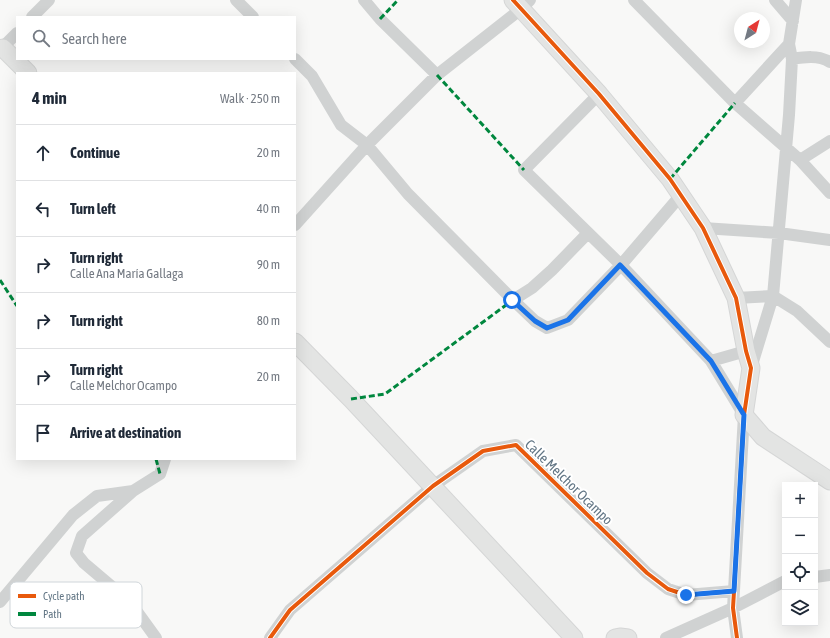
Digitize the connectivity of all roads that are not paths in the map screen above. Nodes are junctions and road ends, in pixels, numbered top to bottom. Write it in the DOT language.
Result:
graph roads {
  1 [pos="49,0"];
  2 [pos="236,0"];
  3 [pos="364,0"];
  4 [pos="634,0"];
  5 [pos="775,0"];
  6 [pos="796,0"];
  7 [pos="521,3"];
  8 [pos="33,16"];
  9 [pos="252,16"];
  10 [pos="793,21"];
  11 [pos="16,34"];
  12 [pos="789,44"];
  13 [pos="1,49"];
  14 [pos="792,59"];
  15 [pos="296,60"];
  16 [pos="830,62"];
  17 [pos="27,72"];
  18 [pos="438,75"];
  19 [pos="598,94"];
  20 [pos="735,103"];
  21 [pos="830,141"];
  22 [pos="367,145"];
  23 [pos="787,148"];
  24 [pos="800,160"];
  25 [pos="830,193"];
  26 [pos="680,195"];
  27 [pos="296,224"];
  28 [pos="703,228"];
  29 [pos="588,233"];
  30 [pos="779,233"];
  31 [pos="830,240"];
  32 [pos="620,265"];
  33 [pos="773,296"];
  34 [pos="736,298"];
  35 [pos="512,300"];
  36 [pos="830,342"];
  37 [pos="296,343"];
  38 [pos="746,351"];
  39 [pos="711,361"];
  40 [pos="751,368"];
  41 [pos="744,415"];
  42 [pos="165,460"];
  43 [pos="830,481"];
  44 [pos="433,486"];
  45 [pos="133,491"];
  46 [pos="830,575"];
  47 [pos="818,577"];
  48 [pos="17,582"];
  49 [pos="106,582"];
  50 [pos="782,583"];
  51 [pos="10,590"];
  52 [pos="734,591"];
  53 [pos="0,602"];
  54 [pos="733,608"];
  55 [pos="142,619"];
  56 [pos="156,638"];
  57 [pos="270,638"];
  58 [pos="574,638"];
  59 [pos="615,638"];
  60 [pos="628,638"];
  61 [pos="666,638"];
  62 [pos="737,638"];
  1 -- 8 [label="street"];
  2 -- 9 [label="street"];
  3 -- 18 [label="street"];
  4 -- 20 [label="street"];
  5 -- 10 [label="street"];
  6 -- 10 [label="street"];
  7 -- 18 [label="street"];
  7 -- 19 [label="street"];
  10 -- 12 [label="street"];
  11 -- 13 [label="street"];
  12 -- 14 [label="street"];
  12 -- 20 [label="street"];
  13 -- 17 [label="street"];
  14 -- 16 [label="street"];
  14 -- 23 [label="street"];
  15 -- 22 [label="street"];
  18 -- 22 [label="street"];
  19 -- 26 [label="street"];
  19 -- 29 [label="street"];
  20 -- 23 [label="street"];
  21 -- 24 [label="street"];
  22 -- 27 [label="street"];
  22 -- 35 [label="street"];
  23 -- 24 [label="street"];
  23 -- 30 [label="street"];
  24 -- 25 [label="street"];
  26 -- 28 [label="street"];
  26 -- 32 [label="street"];
  28 -- 30 [label="street"];
  28 -- 34 [label="street"];
  29 -- 32 [label="street"];
  29 -- 35 [label="street"];
  30 -- 31 [label="street"];
  30 -- 33 [label="street"];
  32 -- 35 [label="street"];
  32 -- 39 [label="street"];
  33 -- 34 [label="street"];
  33 -- 36 [label="street"];
  33 -- 40 [label="street"];
  34 -- 38 [label="street"];
  37 -- 44 [label="street"];
  38 -- 39 [label="street"];
  38 -- 40 [label="street"];
  39 -- 41 [label="street"];
  40 -- 41 [label="street"];
  41 -- 43 [label="street"];
  41 -- 52 [label="street"];
  42 -- 45 [label="street"];
  44 -- 52 [label="street, Calle Melchor Ocampo"];
  44 -- 57 [label="street, Calle Melchor Ocampo"];
  44 -- 58 [label="street"];
  45 -- 48 [label="street"];
  45 -- 49 [label="street"];
  46 -- 47 [label="street"];
  50 -- 54 [label="street"];
  51 -- 53 [label="street"];
  52 -- 54 [label="street"];
  54 -- 61 [label="street"];
  54 -- 62 [label="street"];
  55 -- 56 [label="street"];
  59 -- 60 [label="street"];
}
